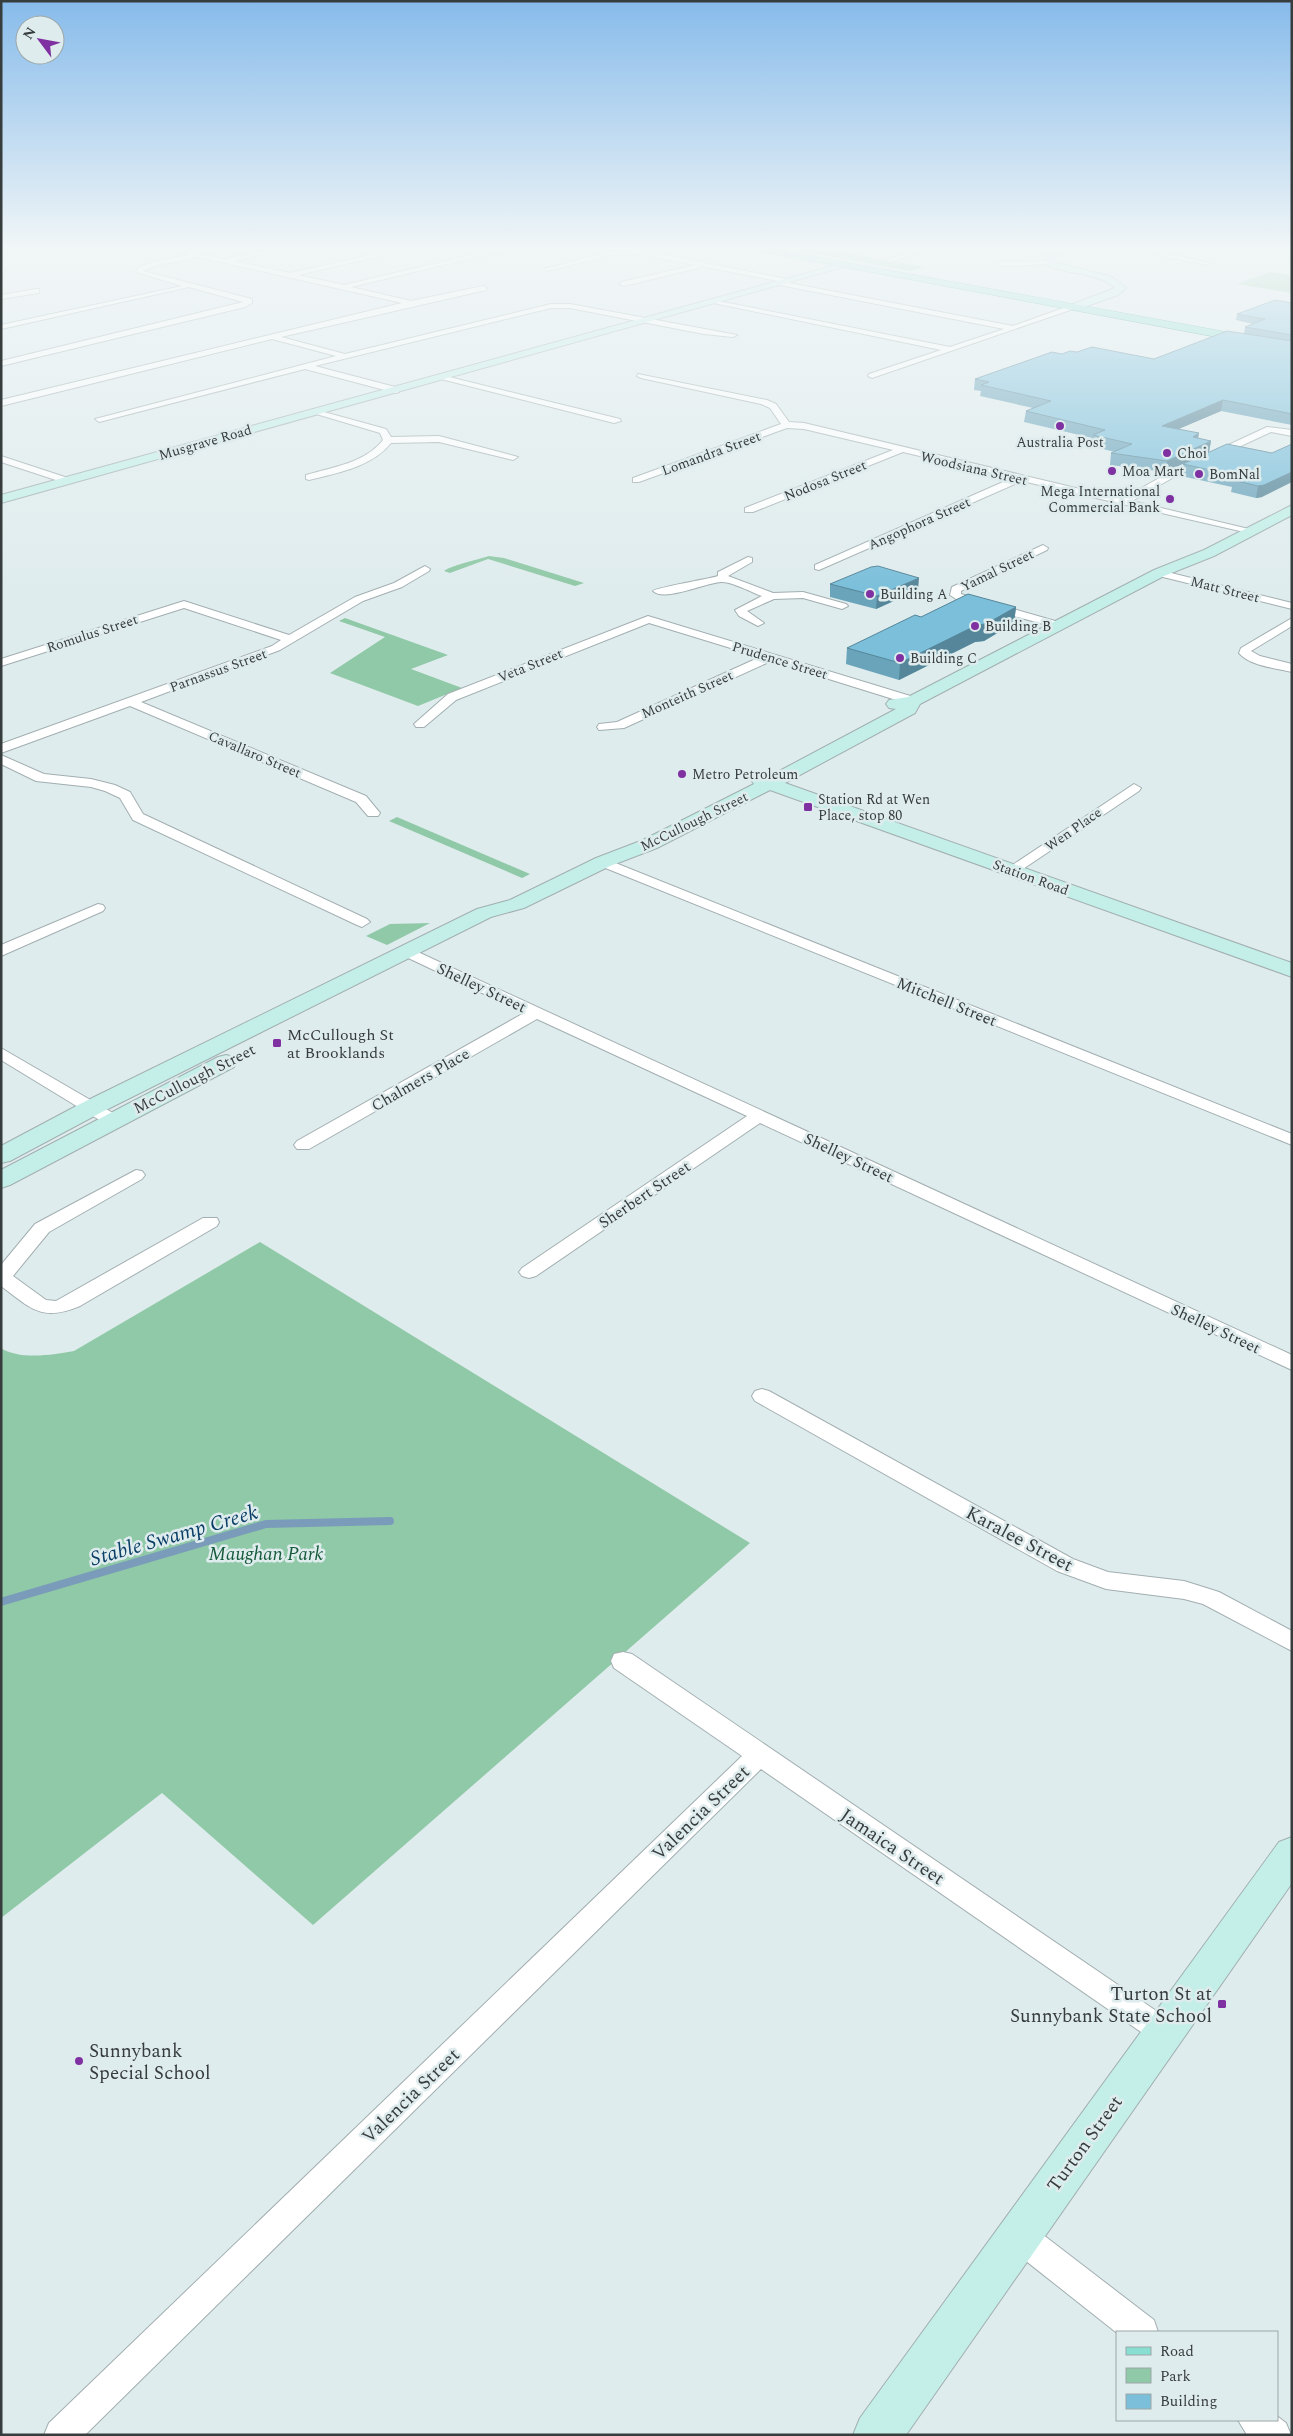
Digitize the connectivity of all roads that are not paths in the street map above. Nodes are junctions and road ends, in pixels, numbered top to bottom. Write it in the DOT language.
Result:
graph roads {
  1 [pos="169,362"];
  2 [pos="325,362"];
  3 [pos="498,362"];
  4 [pos="913,362"];
  5 [pos="306,367"];
  6 [pos="641,376"];
  7 [pos="872,376"];
  8 [pos="444,377"];
  9 [pos="396,390"];
  10 [pos="1,393"];
  11 [pos="20,398"];
  12 [pos="1,403"];
  13 [pos="316,411"];
  14 [pos="100,419"];
  15 [pos="617,421"];
  16 [pos="786,426"];
  17 [pos="1292,433"];
  18 [pos="388,440"];
  19 [pos="901,450"];
  20 [pos="513,457"];
  21 [pos="1,459"];
  22 [pos="309,477"];
  23 [pos="1019,479"];
  24 [pos="68,480"];
  25 [pos="636,480"];
  26 [pos="1292,498"];
  27 [pos="1,499"];
  28 [pos="1123,502"];
  29 [pos="1292,509"];
  30 [pos="749,510"];
  31 [pos="1234,528"];
  32 [pos="1249,532"];
  33 [pos="1043,548"];
  34 [pos="748,560"];
  35 [pos="1175,565"];
  36 [pos="819,567"];
  37 [pos="426,569"];
  38 [pos="1159,573"];
  39 [pos="724,578"];
  40 [pos="658,591"];
  41 [pos="670,591"];
  42 [pos="956,594"];
  43 [pos="772,596"];
  44 [pos="676,602"];
  45 [pos="842,606"];
  46 [pos="1292,606"];
  47 [pos="648,619"];
  48 [pos="1292,621"];
  49 [pos="758,623"];
  50 [pos="1058,625"];
  51 [pos="292,640"];
  52 [pos="770,657"];
  53 [pos="1,663"];
  54 [pos="1292,668"];
  55 [pos="912,701"];
  56 [pos="131,702"];
  57 [pos="420,724"];
  58 [pos="602,727"];
  59 [pos="1,749"];
  60 [pos="1,759"];
  61 [pos="750,776"];
  62 [pos="769,783"];
  63 [pos="1134,788"];
  64 [pos="373,813"];
  65 [pos="603,862"];
  66 [pos="1012,870"];
  67 [pos="98,908"];
  68 [pos="362,922"];
  69 [pos="1,951"];
  70 [pos="415,956"];
  71 [pos="1292,970"];
  72 [pos="537,1012"];
  73 [pos="1,1054"];
  74 [pos="101,1114"];
  75 [pos="759,1116"];
  76 [pos="1292,1140"];
  77 [pos="303,1145"];
  78 [pos="1,1156"];
  79 [pos="136,1175"];
  80 [pos="1,1180"];
  81 [pos="210,1222"];
  82 [pos="529,1272"];
  83 [pos="1292,1363"];
  84 [pos="762,1396"];
  85 [pos="1292,1642"];
  86 [pos="623,1661"];
  87 [pos="759,1754"];
  88 [pos="1292,1853"];
  89 [pos="1164,2032"];
  90 [pos="1018,2235"];
  91 [pos="1141,2331"];
  92 [pos="1255,2421"];
  93 [pos="61,2435"];
  94 [pos="876,2435"];
  95 [pos="1274,2435"];
  1 -- 11 [label="street"];
  2 -- 5 [label="street"];
  3 -- 8 [label="street, Musgrave Road"];
  4 -- 7 [label="street"];
  5 -- 9 [label="street"];
  5 -- 14 [label="street"];
  6 -- 16 [label="street"];
  8 -- 9 [label="street, Musgrave Road"];
  8 -- 15 [label="street"];
  9 -- 13 [label="street, Musgrave Road"];
  10 -- 11 [label="street"];
  11 -- 12 [label="street"];
  13 -- 18 [label="street"];
  13 -- 24 [label="street, Musgrave Road"];
  16 -- 19 [label="street, Woodsiana Street"];
  16 -- 25 [label="street, Lomandra Street"];
  17 -- 28 [label="street"];
  18 -- 20 [label="street"];
  18 -- 22 [label="street"];
  19 -- 23 [label="street, Woodsiana Street"];
  19 -- 30 [label="street, Nodosa Street"];
  21 -- 24 [label="street"];
  23 -- 28 [label="street, Woodsiana Street"];
  23 -- 36 [label="street, Angophora Street"];
  24 -- 27 [label="street, Musgrave Road"];
  26 -- 31 [label="street, McCullough Street"];
  28 -- 31 [label="street, Woodsiana Street"];
  29 -- 32 [label="street, McCullough Street"];
  31 -- 32 [label="street, Woodsiana Street"];
  31 -- 35 [label="street, McCullough Street"];
  32 -- 35 [label="street, McCullough Street"];
  33 -- 42 [label="street, Yamal Street"];
  34 -- 39 [label="street"];
  35 -- 38 [label="street, McCullough Street"];
  37 -- 51 [label="street, Parnassus Street"];
  38 -- 46 [label="street, Matt Street"];
  38 -- 50 [label="street, McCullough Street"];
  39 -- 41 [label="street"];
  39 -- 43 [label="street"];
  40 -- 41 [label="street"];
  41 -- 44 [label="street"];
  42 -- 50 [label="street"];
  43 -- 45 [label="street"];
  43 -- 49 [label="street"];
  47 -- 52 [label="street, Prudence Street"];
  47 -- 57 [label="street, Veta Street"];
  48 -- 54 [label="street"];
  50 -- 55 [label="street, McCullough Street"];
  51 -- 53 [label="street, Romulus Street"];
  51 -- 56 [label="street, Parnassus Street"];
  52 -- 55 [label="street, Prudence Street"];
  52 -- 58 [label="street, Monteith Street"];
  55 -- 61 [label="street, McCullough Street"];
  55 -- 62 [label="street, McCullough Street"];
  56 -- 59 [label="street, Parnassus Street"];
  56 -- 64 [label="street, Cavallaro Street"];
  60 -- 68 [label="street"];
  61 -- 62 [label="street, Station Road"];
  61 -- 65 [label="street, McCullough Street"];
  62 -- 65 [label="street, McCullough Street"];
  62 -- 66 [label="street, Station Road"];
  63 -- 66 [label="street, Wen Place"];
  65 -- 70 [label="main road, McCullough Street"];
  65 -- 76 [label="street, Mitchell Street"];
  66 -- 71 [label="street, Station Road"];
  67 -- 69 [label="street"];
  70 -- 72 [label="street, Shelley Street"];
  70 -- 74 [label="main road, McCullough Street"];
  72 -- 75 [label="street, Shelley Street"];
  72 -- 77 [label="street, Chalmers Place"];
  73 -- 74 [label="street"];
  74 -- 78 [label="street, McCullough Street"];
  74 -- 80 [label="street, McCullough Street"];
  75 -- 82 [label="street, Sherbert Street"];
  75 -- 83 [label="street, Shelley Street"];
  79 -- 81 [label="street"];
  84 -- 85 [label="street, Karalee Street"];
  86 -- 87 [label="street, Jamaica Street"];
  87 -- 89 [label="street, Jamaica Street"];
  87 -- 93 [label="street, Valencia Street"];
  88 -- 89 [label="street, Turton Street"];
  89 -- 90 [label="street, Turton Street"];
  90 -- 91 [label="street"];
  90 -- 94 [label="street, Turton Street"];
  92 -- 95 [label="street"];
}
